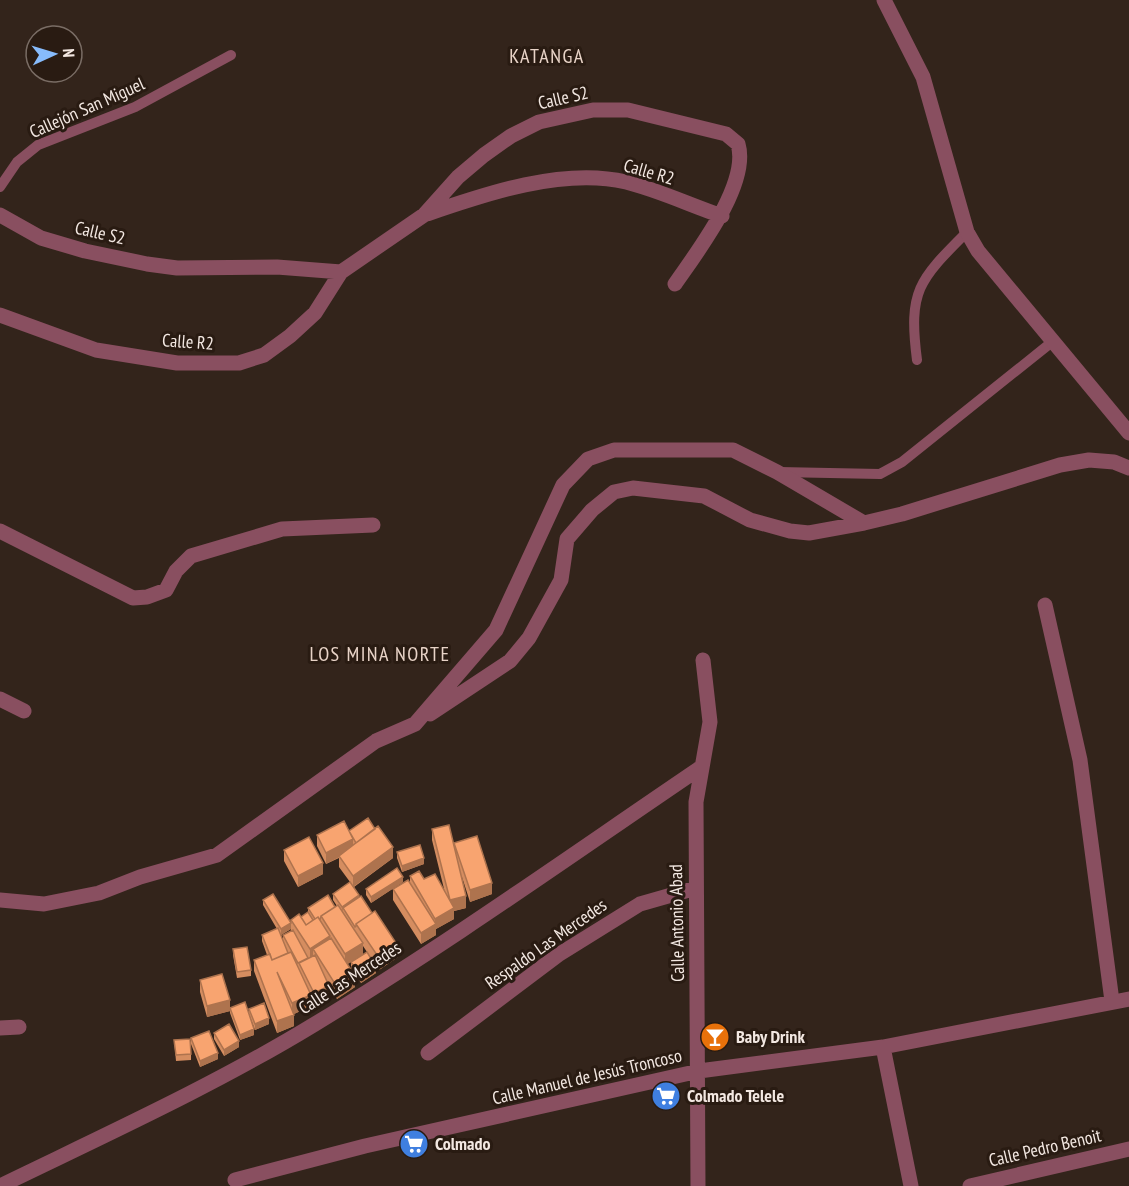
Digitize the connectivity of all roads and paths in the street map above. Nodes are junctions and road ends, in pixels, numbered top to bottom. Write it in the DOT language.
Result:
graph roads {
  1 [pos="884,0"];
  2 [pos="231,56"];
  3 [pos="0,186"];
  4 [pos="0,215"];
  5 [pos="424,215"];
  6 [pos="722,216"];
  7 [pos="967,232"];
  8 [pos="341,272"];
  9 [pos="675,284"];
  10 [pos="0,315"];
  11 [pos="1052,342"];
  12 [pos="917,360"];
  13 [pos="1129,433"];
  14 [pos="1129,468"];
  15 [pos="777,472"];
  16 [pos="864,523"];
  17 [pos="373,525"];
  18 [pos="0,531"];
  19 [pos="1045,605"];
  20 [pos="703,660"];
  21 [pos="0,699"];
  22 [pos="24,711"];
  23 [pos="415,724"];
  24 [pos="700,768"];
  25 [pos="696,888"];
  26 [pos="0,900"];
  27 [pos="1129,999"];
  28 [pos="1112,1001"];
  29 [pos="19,1027"];
  30 [pos="0,1028"];
  31 [pos="883,1047"];
  32 [pos="428,1053"];
  33 [pos="699,1071"];
  34 [pos="1129,1149"];
  35 [pos="236,1180"];
  36 [pos="0,1186"];
  37 [pos="698,1186"];
  38 [pos="911,1186"];
  39 [pos="969,1186"];
  1 -- 7 [label="street"];
  2 -- 3 [label="lane, Callejón San Miguel"];
  4 -- 8 [label="street, Calle S2"];
  5 -- 6 [label="street, Calle R2"];
  5 -- 6 [label="street, Calle S2"];
  5 -- 8 [label="street"];
  6 -- 9 [label="street"];
  7 -- 11 [label="street"];
  7 -- 12 [label="lane"];
  8 -- 10 [label="street, Calle R2"];
  11 -- 13 [label="street"];
  11 -- 15 [label="lane"];
  14 -- 16 [label="street"];
  15 -- 16 [label="street"];
  15 -- 23 [label="street"];
  16 -- 23 [label="street"];
  17 -- 18 [label="street"];
  19 -- 28 [label="street"];
  20 -- 24 [label="street, Calle Antonio Abad"];
  21 -- 22 [label="street"];
  23 -- 26 [label="street"];
  24 -- 25 [label="street, Calle Antonio Abad"];
  24 -- 36 [label="street, Calle Las Mercedes"];
  25 -- 32 [label="street, Respaldo Las Mercedes"];
  25 -- 33 [label="street, Calle Antonio Abad"];
  27 -- 28 [label="street, Calle Manuel de Jesús Troncoso"];
  28 -- 31 [label="street, Calle Manuel de Jesús Troncoso"];
  29 -- 30 [label="street"];
  31 -- 33 [label="street, Calle Manuel de Jesús Troncoso"];
  31 -- 38 [label="street"];
  33 -- 35 [label="street, Calle Manuel de Jesús Troncoso"];
  33 -- 37 [label="street, Calle Antonio Abad"];
  34 -- 39 [label="street, Calle Pedro Benoit"];
}
